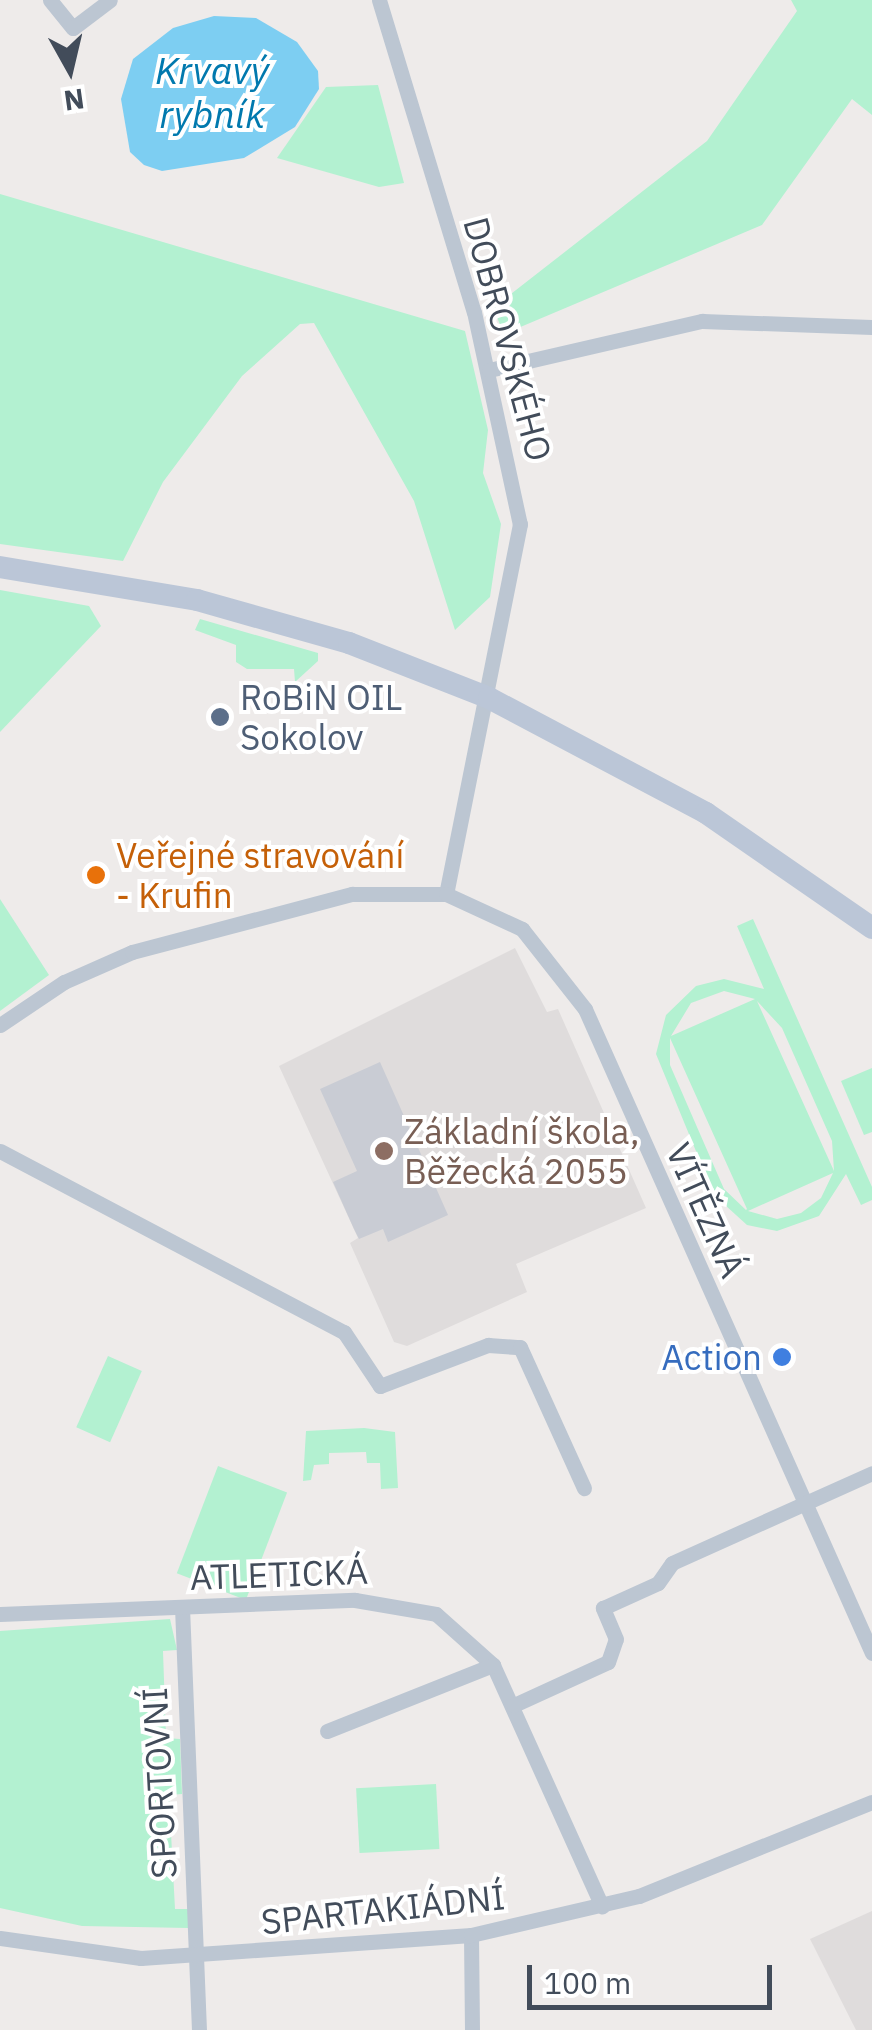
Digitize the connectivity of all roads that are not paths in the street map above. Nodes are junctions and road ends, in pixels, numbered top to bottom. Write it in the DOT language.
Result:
graph roads {
  1 [pos="50,0"];
  2 [pos="110,0"];
  3 [pos="378,0"];
  4 [pos="872,327"];
  5 [pos="490,370"];
  6 [pos="0,568"];
  7 [pos="489,698"];
  8 [pos="446,894"];
  9 [pos="872,928"];
  10 [pos="0,1025"];
  11 [pos="0,1151"];
  12 [pos="872,1473"];
  13 [pos="584,1488"];
  14 [pos="806,1505"];
  15 [pos="182,1607"];
  16 [pos="0,1614"];
  17 [pos="872,1654"];
  18 [pos="493,1665"];
  19 [pos="514,1704"];
  20 [pos="327,1732"];
  21 [pos="872,1802"];
  22 [pos="602,1906"];
  23 [pos="471,1935"];
  24 [pos="0,1938"];
  25 [pos="194,1956"];
  26 [pos="198,2030"];
  27 [pos="472,2030"];
  1 -- 2 [label="street"];
  3 -- 5 [label="street, DOBROVSKÉHO"];
  4 -- 5 [label="street"];
  5 -- 7 [label="street, DOBROVSKÉHO"];
  6 -- 7 [label="main road"];
  7 -- 8 [label="street, DOBROVSKÉHO"];
  7 -- 9 [label="main road"];
  8 -- 10 [label="street, VÍTĚZNÁ"];
  8 -- 14 [label="street, VÍTĚZNÁ"];
  11 -- 13 [label="street"];
  12 -- 14 [label="street"];
  14 -- 17 [label="street, VÍTĚZNÁ"];
  14 -- 19 [label="street"];
  15 -- 16 [label="street, ATLETICKÁ"];
  15 -- 18 [label="street, ATLETICKÁ"];
  15 -- 25 [label="street, SPORTOVNÍ"];
  18 -- 19 [label="street, ATLETICKÁ"];
  18 -- 20 [label="street"];
  19 -- 22 [label="street, ATLETICKÁ"];
  21 -- 22 [label="street, SPARTAKIÁDNÍ"];
  22 -- 23 [label="street, SPARTAKIÁDNÍ"];
  23 -- 25 [label="street, SPARTAKIÁDNÍ"];
  23 -- 27 [label="street"];
  24 -- 25 [label="street, SPARTAKIÁDNÍ"];
  25 -- 26 [label="street, SPORTOVNÍ"];
}
